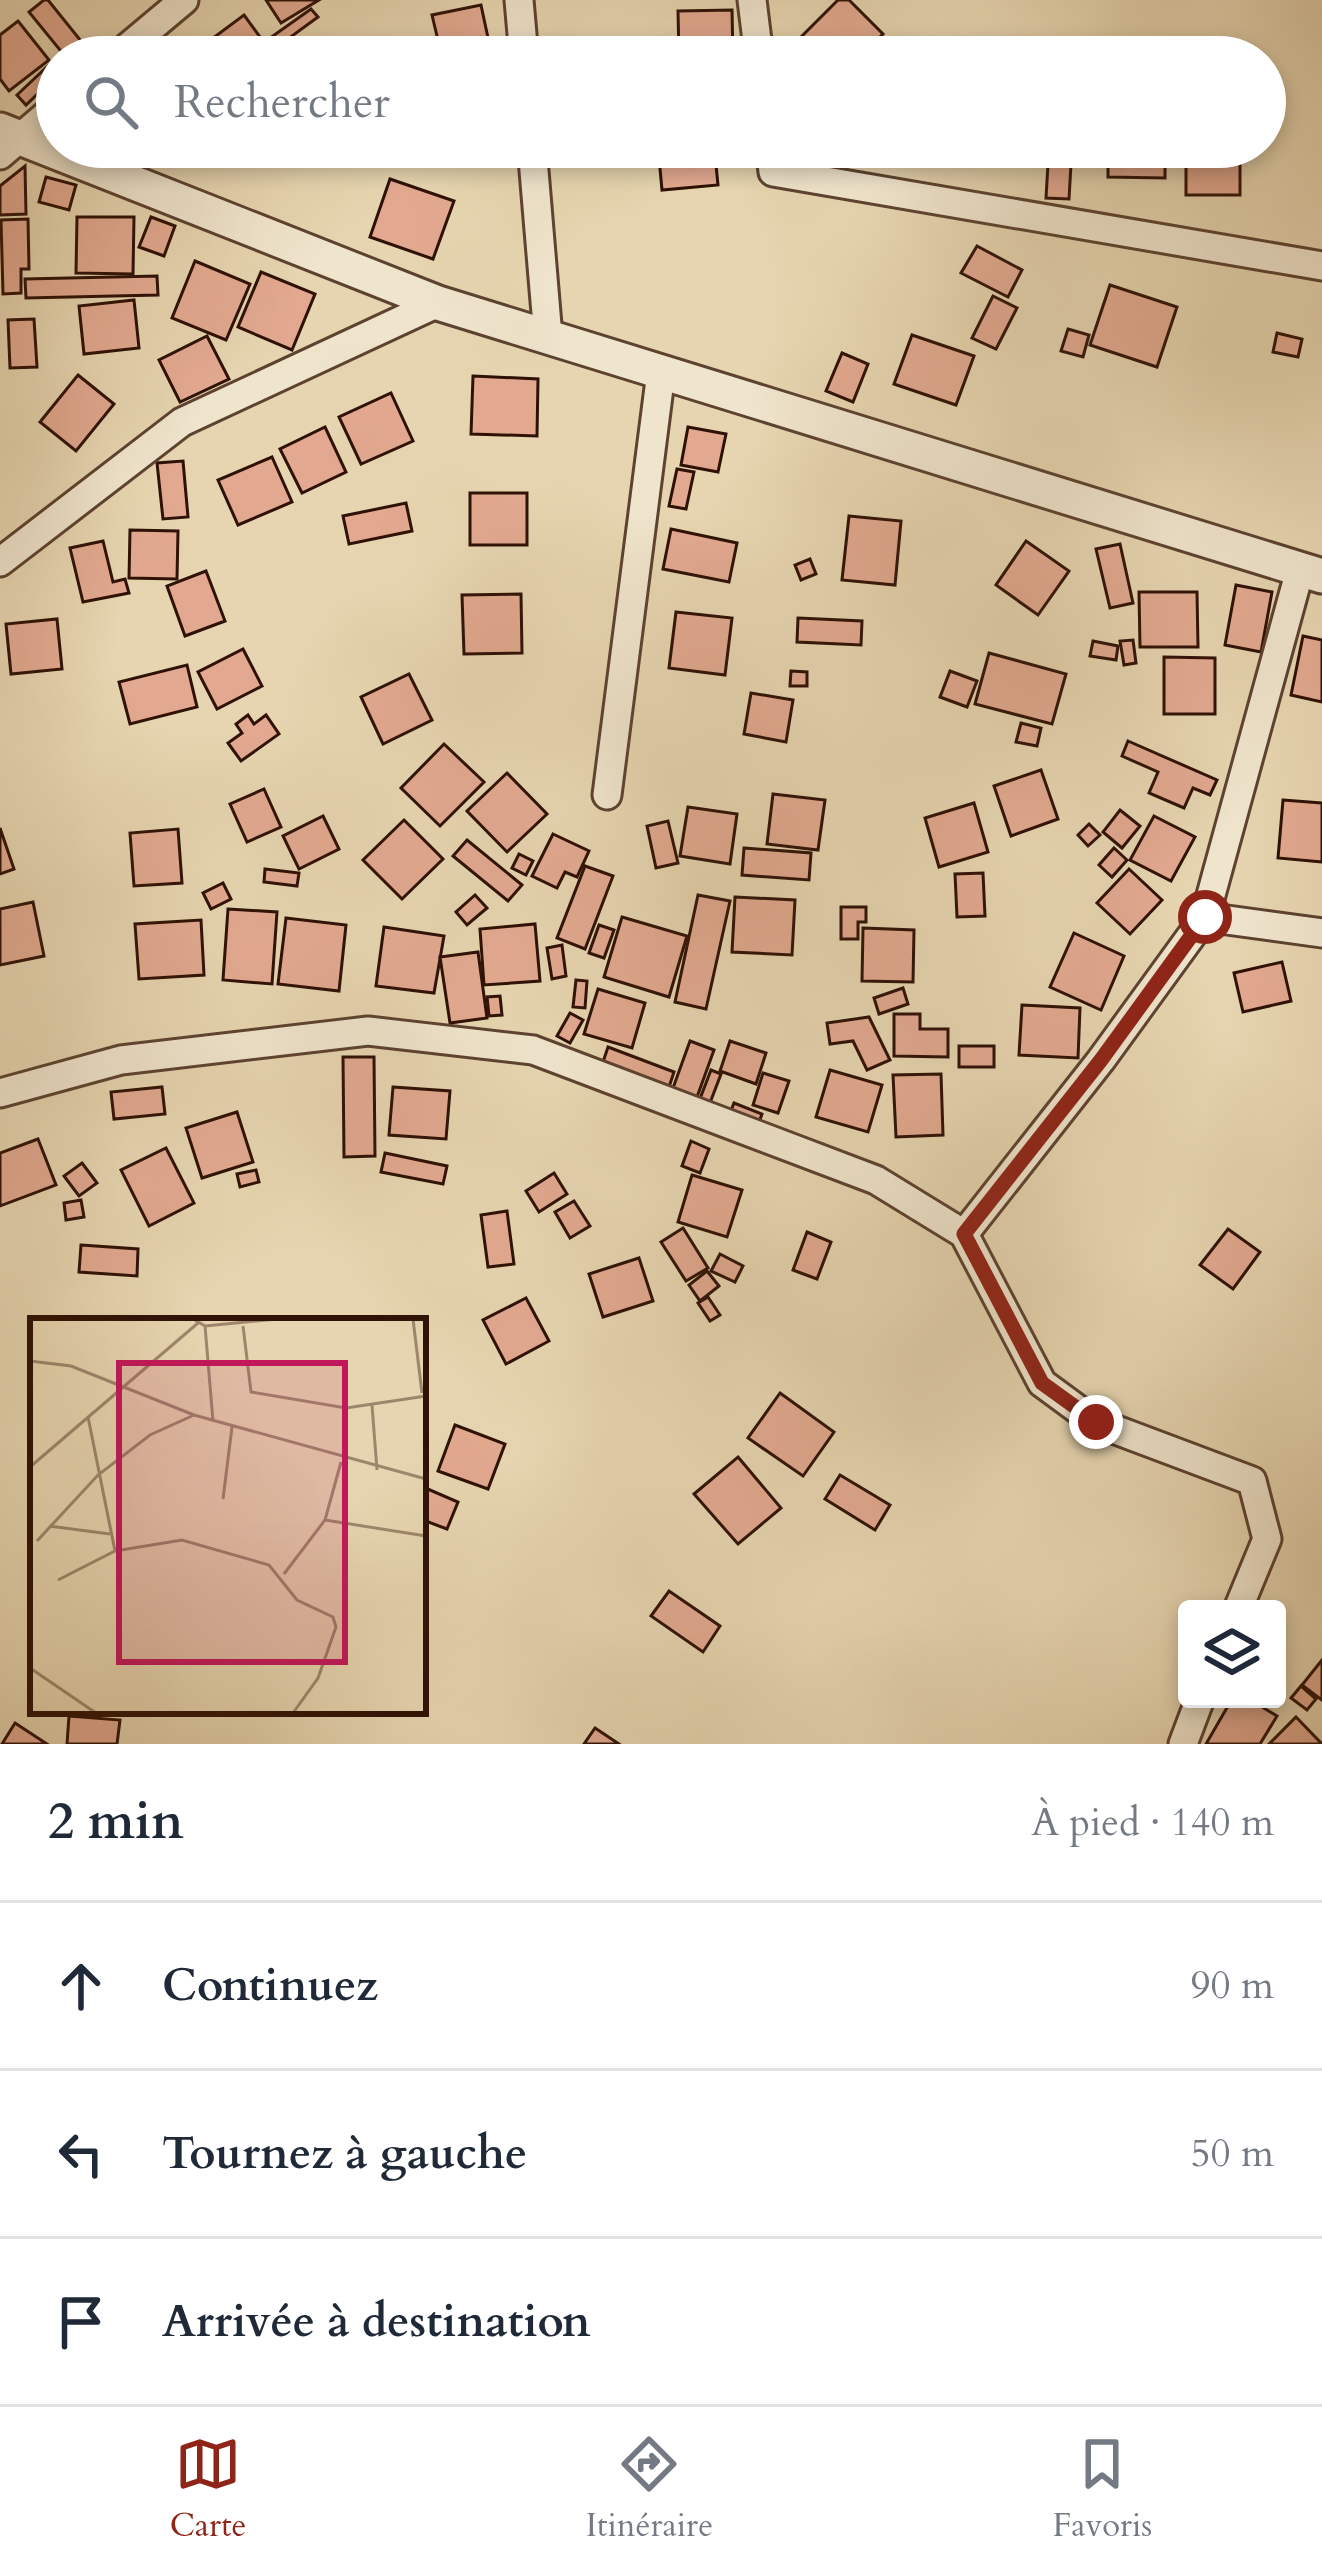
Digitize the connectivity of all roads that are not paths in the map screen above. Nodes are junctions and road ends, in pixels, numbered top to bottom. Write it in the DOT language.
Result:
graph roads {
  1 [pos="184,0"];
  2 [pos="519,0"];
  3 [pos="752,0"];
  4 [pos="141,36"];
  5 [pos="522,36"];
  6 [pos="756,36"];
  7 [pos="36,120"];
  8 [pos="6,141"];
  9 [pos="36,152"];
  10 [pos="78,168"];
  11 [pos="534,168"];
  12 [pos="773,168"];
  13 [pos="1322,266"];
  14 [pos="438,303"];
  15 [pos="548,337"];
  16 [pos="661,372"];
  17 [pos="0,562"];
  18 [pos="1311,573"];
  19 [pos="607,795"];
  20 [pos="1205,917"];
  21 [pos="1322,933"];
  22 [pos="0,1093"];
  23 [pos="964,1234"];
  24 [pos="1242,1600"];
  25 [pos="1197,1708"];
  26 [pos="1184,1744"];
  1 -- 4 [label="street"];
  2 -- 5 [label="street"];
  3 -- 6 [label="street"];
  7 -- 8 [label="street"];
  8 -- 9 [label="street"];
  10 -- 14 [label="street"];
  11 -- 15 [label="street"];
  12 -- 13 [label="street"];
  14 -- 15 [label="street"];
  14 -- 17 [label="street"];
  15 -- 16 [label="street"];
  16 -- 18 [label="street"];
  16 -- 19 [label="street"];
  18 -- 20 [label="street"];
  20 -- 21 [label="street"];
  20 -- 23 [label="street"];
  22 -- 23 [label="street"];
  23 -- 24 [label="street"];
  25 -- 26 [label="street"];
}
